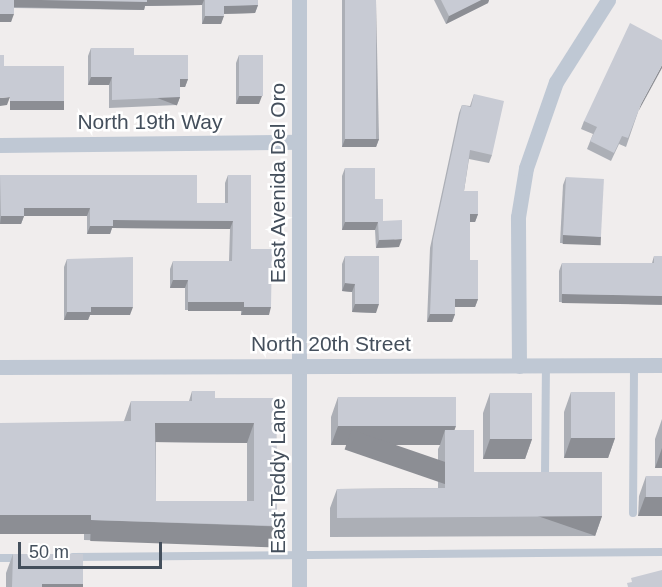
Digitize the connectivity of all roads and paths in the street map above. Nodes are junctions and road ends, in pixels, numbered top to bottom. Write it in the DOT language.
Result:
graph roads {
  1 [pos="299,0"];
  2 [pos="607,0"];
  3 [pos="300,142"];
  4 [pos="0,145"];
  5 [pos="662,364"];
  6 [pos="298,365"];
  7 [pos="634,365"];
  8 [pos="0,366"];
  9 [pos="519,366"];
  10 [pos="546,366"];
  11 [pos="545,476"];
  12 [pos="633,513"];
  13 [pos="662,552"];
  14 [pos="299,555"];
  15 [pos="60,557"];
  16 [pos="0,558"];
  17 [pos="24,558"];
  18 [pos="299,587"];
  1 -- 3 [label="street, East Avenida Del Oro"];
  2 -- 9 [label="street"];
  3 -- 4 [label="street, North 19th Way"];
  3 -- 6 [label="street, East Avenida Del Oro"];
  5 -- 7 [label="street, North 20th Street"];
  6 -- 8 [label="street, North 20th Street"];
  6 -- 9 [label="street, North 20th Street"];
  6 -- 14 [label="street, East Teddy Lane"];
  7 -- 10 [label="street, North 20th Street"];
  7 -- 12 [label="lane"];
  9 -- 10 [label="street, North 20th Street"];
  10 -- 11 [label="lane"];
  13 -- 14 [label="lane"];
  14 -- 15 [label="lane"];
  14 -- 18 [label="street, East Teddy Lane"];
  16 -- 17 [label="lane"];
}
